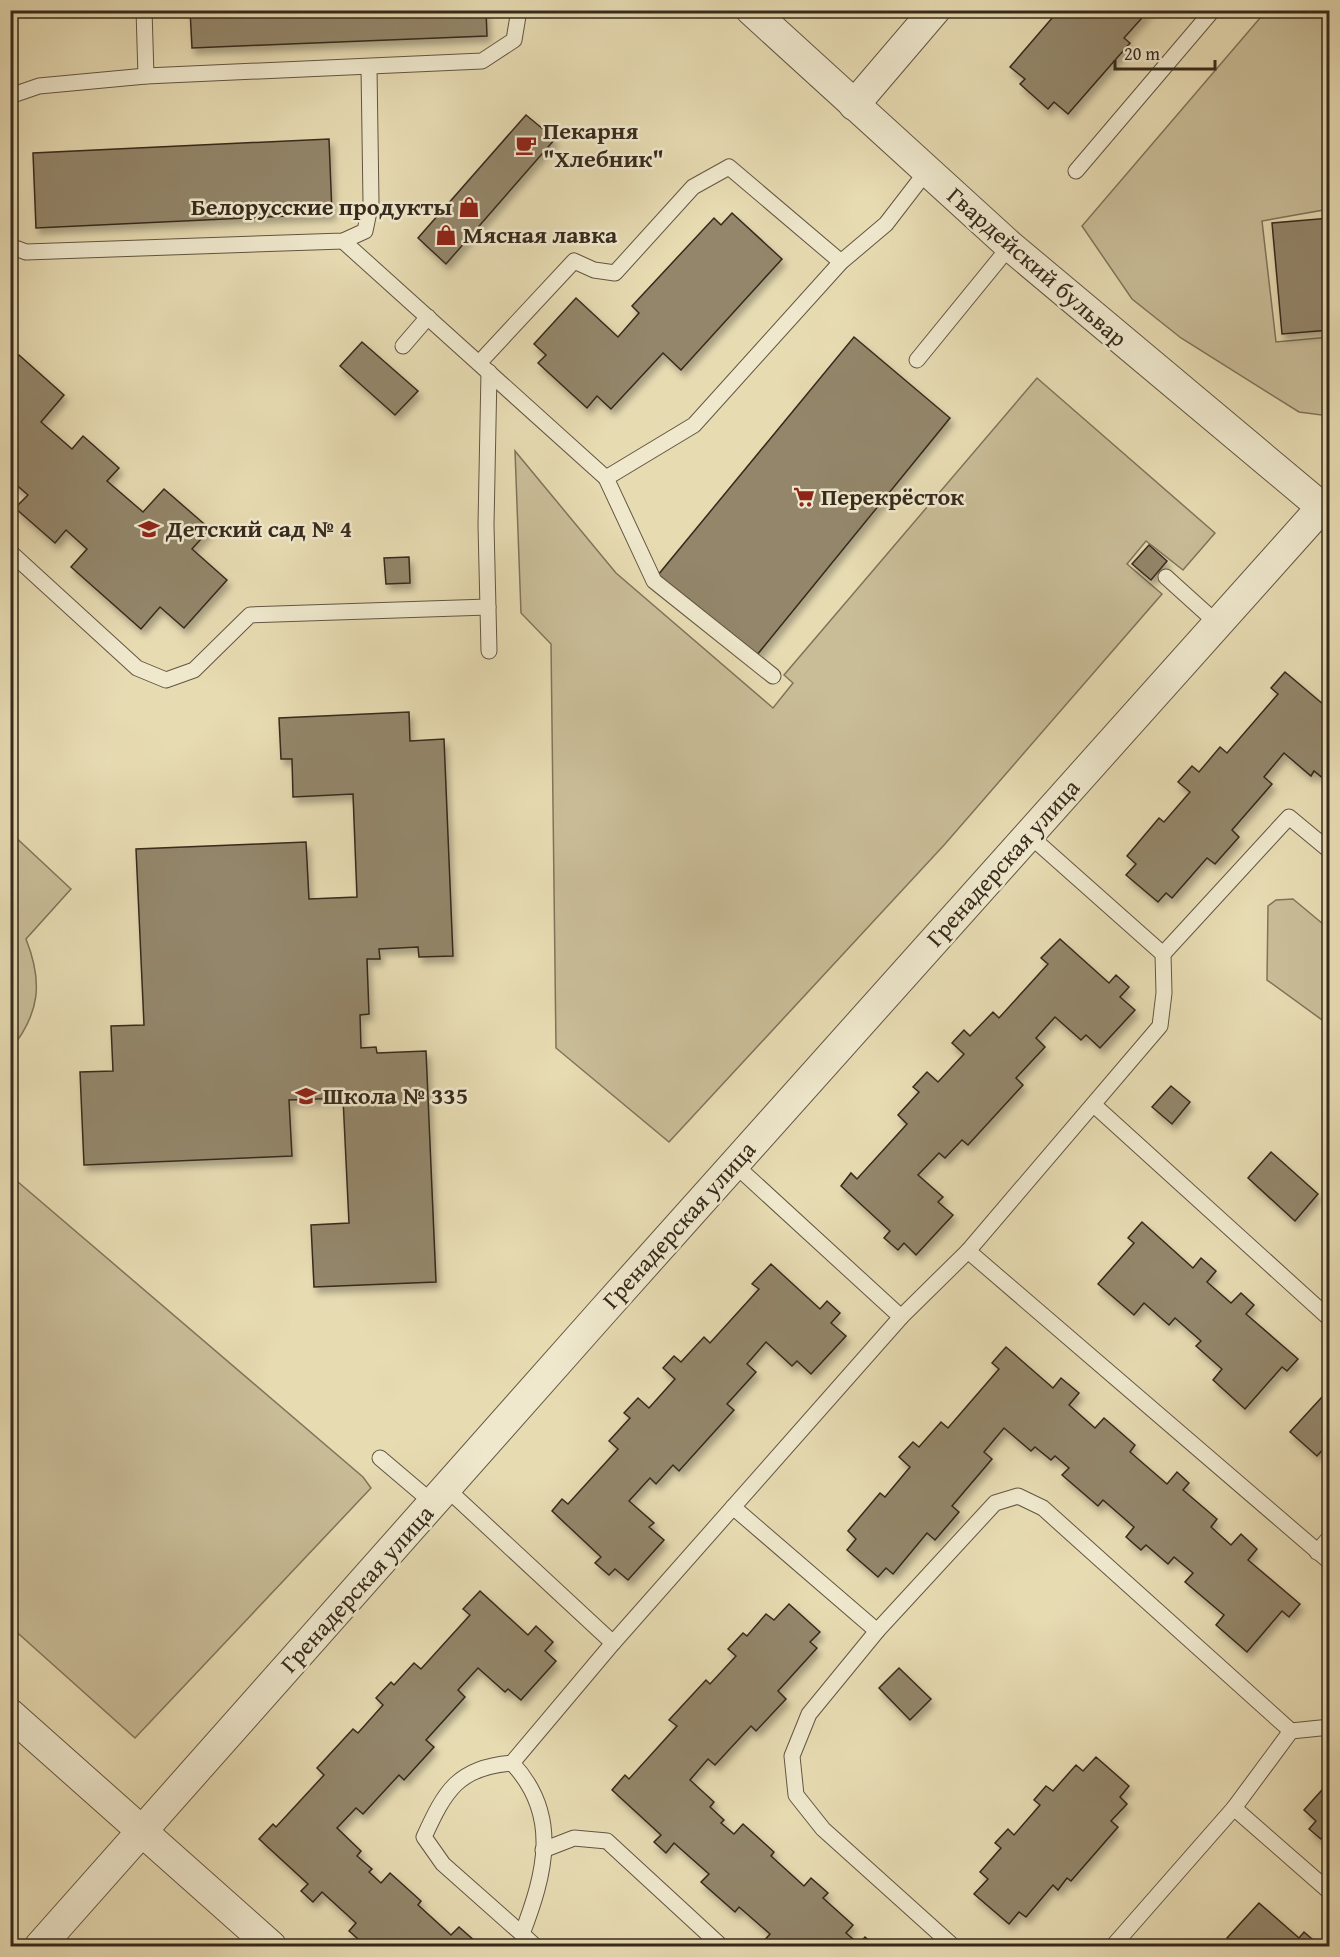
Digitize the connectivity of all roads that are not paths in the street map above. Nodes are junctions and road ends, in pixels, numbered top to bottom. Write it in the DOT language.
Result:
graph roads {
  1 [pos="144,10"];
  2 [pos="519,10"];
  3 [pos="751,10"];
  4 [pos="935,10"];
  5 [pos="1213,10"];
  6 [pos="369,68"];
  7 [pos="146,76"];
  8 [pos="10,96"];
  9 [pos="854,105"];
  10 [pos="1076,171"];
  11 [pos="926,172"];
  12 [pos="343,241"];
  13 [pos="10,246"];
  14 [pos="1010,246"];
  15 [pos="841,262"];
  16 [pos="428,317"];
  17 [pos="403,346"];
  18 [pos="917,360"];
  19 [pos="484,368"];
  20 [pos="606,478"];
  21 [pos="1325,511"];
  22 [pos="10,552"];
  23 [pos="1166,577"];
  24 [pos="488,607"];
  25 [pos="1218,624"];
  26 [pos="489,651"];
  27 [pos="773,676"];
  28 [pos="1029,835"];
  29 [pos="1329,851"];
  30 [pos="1162,954"];
  31 [pos="1094,1105"];
  32 [pos="734,1164"];
  33 [pos="968,1251"];
  34 [pos="901,1317"];
  35 [pos="1329,1319"];
  36 [pos="380,1458"];
  37 [pos="439,1496"];
  38 [pos="733,1507"];
  39 [pos="1329,1538"];
  40 [pos="1317,1552"];
  41 [pos="1329,1562"];
  42 [pos="877,1631"];
  43 [pos="613,1643"];
  44 [pos="10,1714"];
  45 [pos="1329,1727"];
  46 [pos="1291,1731"];
  47 [pos="512,1763"];
  48 [pos="1234,1808"];
  49 [pos="142,1831"];
  50 [pos="543,1850"];
  51 [pos="1329,1892"];
  52 [pos="522,1934"];
  53 [pos="40,1947"];
  54 [pos="271,1947"];
  55 [pos="535,1947"];
  56 [pos="721,1947"];
  57 [pos="953,1947"];
  58 [pos="1113,1947"];
  1 -- 7 [label="lane"];
  2 -- 6 [label="lane"];
  3 -- 9 [label="street, Гвардейский бульвар"];
  4 -- 9 [label="street"];
  5 -- 10 [label="lane"];
  6 -- 7 [label="lane"];
  6 -- 12 [label="lane"];
  7 -- 8 [label="lane"];
  9 -- 11 [label="street, Гвардейский бульвар"];
  11 -- 14 [label="street, Гвардейский бульвар"];
  11 -- 15 [label="lane"];
  12 -- 13 [label="lane"];
  12 -- 16 [label="lane"];
  14 -- 18 [label="lane"];
  14 -- 21 [label="street, Гвардейский бульвар"];
  15 -- 19 [label="lane"];
  15 -- 20 [label="lane"];
  16 -- 17 [label="lane"];
  16 -- 19 [label="lane"];
  19 -- 20 [label="lane"];
  19 -- 24 [label="lane"];
  20 -- 27 [label="lane"];
  21 -- 25 [label="street, Гренадерская улица"];
  22 -- 24 [label="lane"];
  23 -- 25 [label="lane"];
  24 -- 26 [label="lane"];
  25 -- 28 [label="street, Гренадерская улица"];
  28 -- 30 [label="lane"];
  28 -- 32 [label="street, Гренадерская улица"];
  29 -- 30 [label="lane"];
  30 -- 31 [label="lane"];
  31 -- 33 [label="lane"];
  31 -- 35 [label="lane"];
  32 -- 34 [label="lane"];
  32 -- 37 [label="street, Гренадерская улица"];
  33 -- 34 [label="lane"];
  33 -- 40 [label="lane"];
  34 -- 38 [label="lane"];
  36 -- 37 [label="lane"];
  37 -- 43 [label="lane"];
  37 -- 49 [label="street, Гренадерская улица"];
  38 -- 42 [label="lane"];
  38 -- 43 [label="lane"];
  39 -- 40 [label="lane"];
  40 -- 41 [label="lane"];
  42 -- 46 [label="lane"];
  42 -- 57 [label="lane"];
  43 -- 47 [label="lane"];
  44 -- 49 [label="street"];
  45 -- 46 [label="lane"];
  46 -- 48 [label="lane"];
  47 -- 50 [label="lane"];
  47 -- 52 [label="lane"];
  48 -- 51 [label="lane"];
  48 -- 58 [label="lane"];
  49 -- 53 [label="street, Гренадерская улица"];
  49 -- 54 [label="street"];
  50 -- 52 [label="lane"];
  50 -- 56 [label="lane"];
  52 -- 55 [label="lane"];
}
